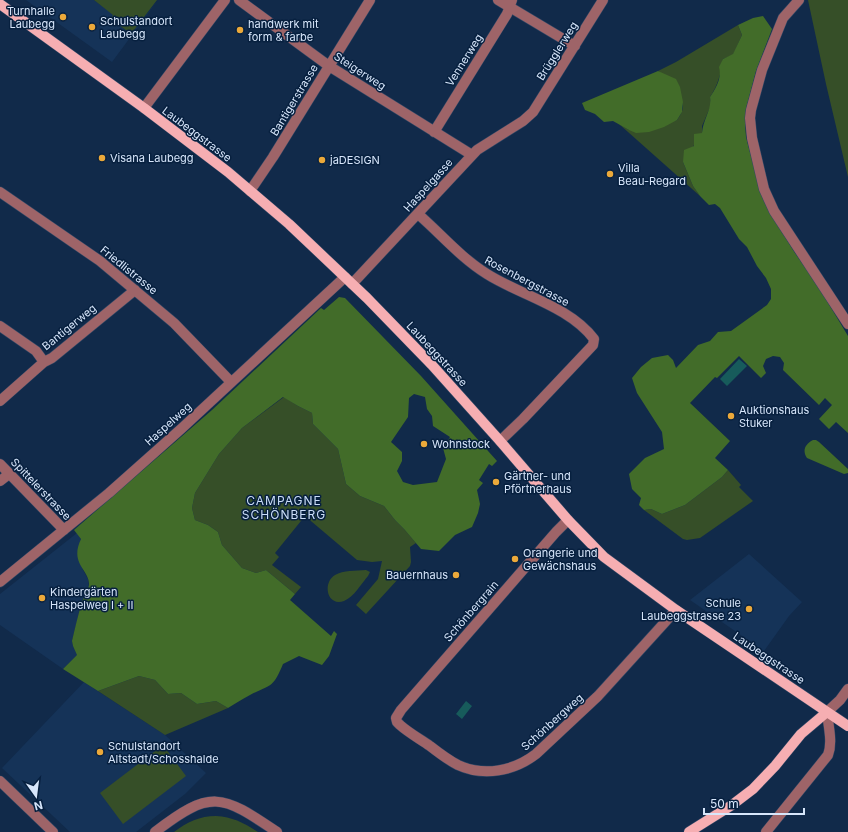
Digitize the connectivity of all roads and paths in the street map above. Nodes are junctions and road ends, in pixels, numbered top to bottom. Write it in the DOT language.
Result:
graph roads {
  1 [pos="225,0"];
  2 [pos="239,0"];
  3 [pos="370,0"];
  4 [pos="498,0"];
  5 [pos="603,0"];
  6 [pos="799,0"];
  7 [pos="0,4"];
  8 [pos="511,4"];
  9 [pos="575,46"];
  10 [pos="329,66"];
  11 [pos="144,108"];
  12 [pos="530,114"];
  13 [pos="434,132"];
  14 [pos="472,155"];
  15 [pos="250,191"];
  16 [pos="0,192"];
  17 [pos="418,214"];
  18 [pos="349,281"];
  19 [pos="135,290"];
  20 [pos="848,324"];
  21 [pos="0,326"];
  22 [pos="44,362"];
  23 [pos="231,382"];
  24 [pos="0,400"];
  25 [pos="500,441"];
  26 [pos="0,464"];
  27 [pos="9,474"];
  28 [pos="0,481"];
  29 [pos="568,520"];
  30 [pos="64,530"];
  31 [pos="0,582"];
  32 [pos="676,610"];
  33 [pos="848,688"];
  34 [pos="827,712"];
  35 [pos="397,721"];
  36 [pos="848,726"];
  37 [pos="0,781"];
  38 [pos="53,832"];
  39 [pos="155,832"];
  40 [pos="277,832"];
  41 [pos="689,832"];
  42 [pos="766,832"];
  1 -- 11 [label="street"];
  2 -- 10 [label="street, Steigerweg"];
  3 -- 10 [label="street, Bantigerstrasse"];
  4 -- 8 [label="street"];
  5 -- 9 [label="street, Brügglerweg"];
  6 -- 20 [label="street"];
  7 -- 11 [label="main road, Laubeggstrasse"];
  8 -- 9 [label="street"];
  8 -- 13 [label="street, Vennerweg"];
  9 -- 12 [label="street, Brügglerweg"];
  10 -- 13 [label="street, Steigerweg"];
  10 -- 15 [label="street, Bantigerstrasse"];
  11 -- 15 [label="main road, Laubeggstrasse"];
  12 -- 14 [label="street, Haspelgasse"];
  13 -- 14 [label="street, Steigerweg"];
  14 -- 17 [label="street, Haspelgasse"];
  15 -- 18 [label="main road, Laubeggstrasse"];
  16 -- 19 [label="street, Friedlistrasse"];
  17 -- 18 [label="street, Haspelgasse"];
  17 -- 25 [label="street, Rosenbergstrasse"];
  18 -- 23 [label="street, Haspelweg"];
  18 -- 25 [label="main road, Laubeggstrasse"];
  19 -- 22 [label="street, Bantigerweg"];
  19 -- 23 [label="street, Friedlistrasse"];
  21 -- 22 [label="street, Bantigerweg"];
  22 -- 24 [label="street"];
  23 -- 30 [label="street, Haspelweg"];
  25 -- 29 [label="main road, Laubeggstrasse"];
  26 -- 27 [label="street, Spittelerstrasse"];
  27 -- 28 [label="street"];
  27 -- 30 [label="street, Spittelerstrasse"];
  29 -- 32 [label="main road, Laubeggstrasse"];
  29 -- 35 [label="street, Schönbergrain"];
  30 -- 31 [label="street, Haspelweg"];
  32 -- 34 [label="main road, Laubeggstrasse"];
  32 -- 35 [label="street, Schönbergweg"];
  33 -- 34 [label="street"];
  34 -- 36 [label="main road, Laubeggstrasse"];
  34 -- 41 [label="main road"];
  34 -- 42 [label="street"];
  37 -- 38 [label="street"];
  39 -- 40 [label="street"];
}
